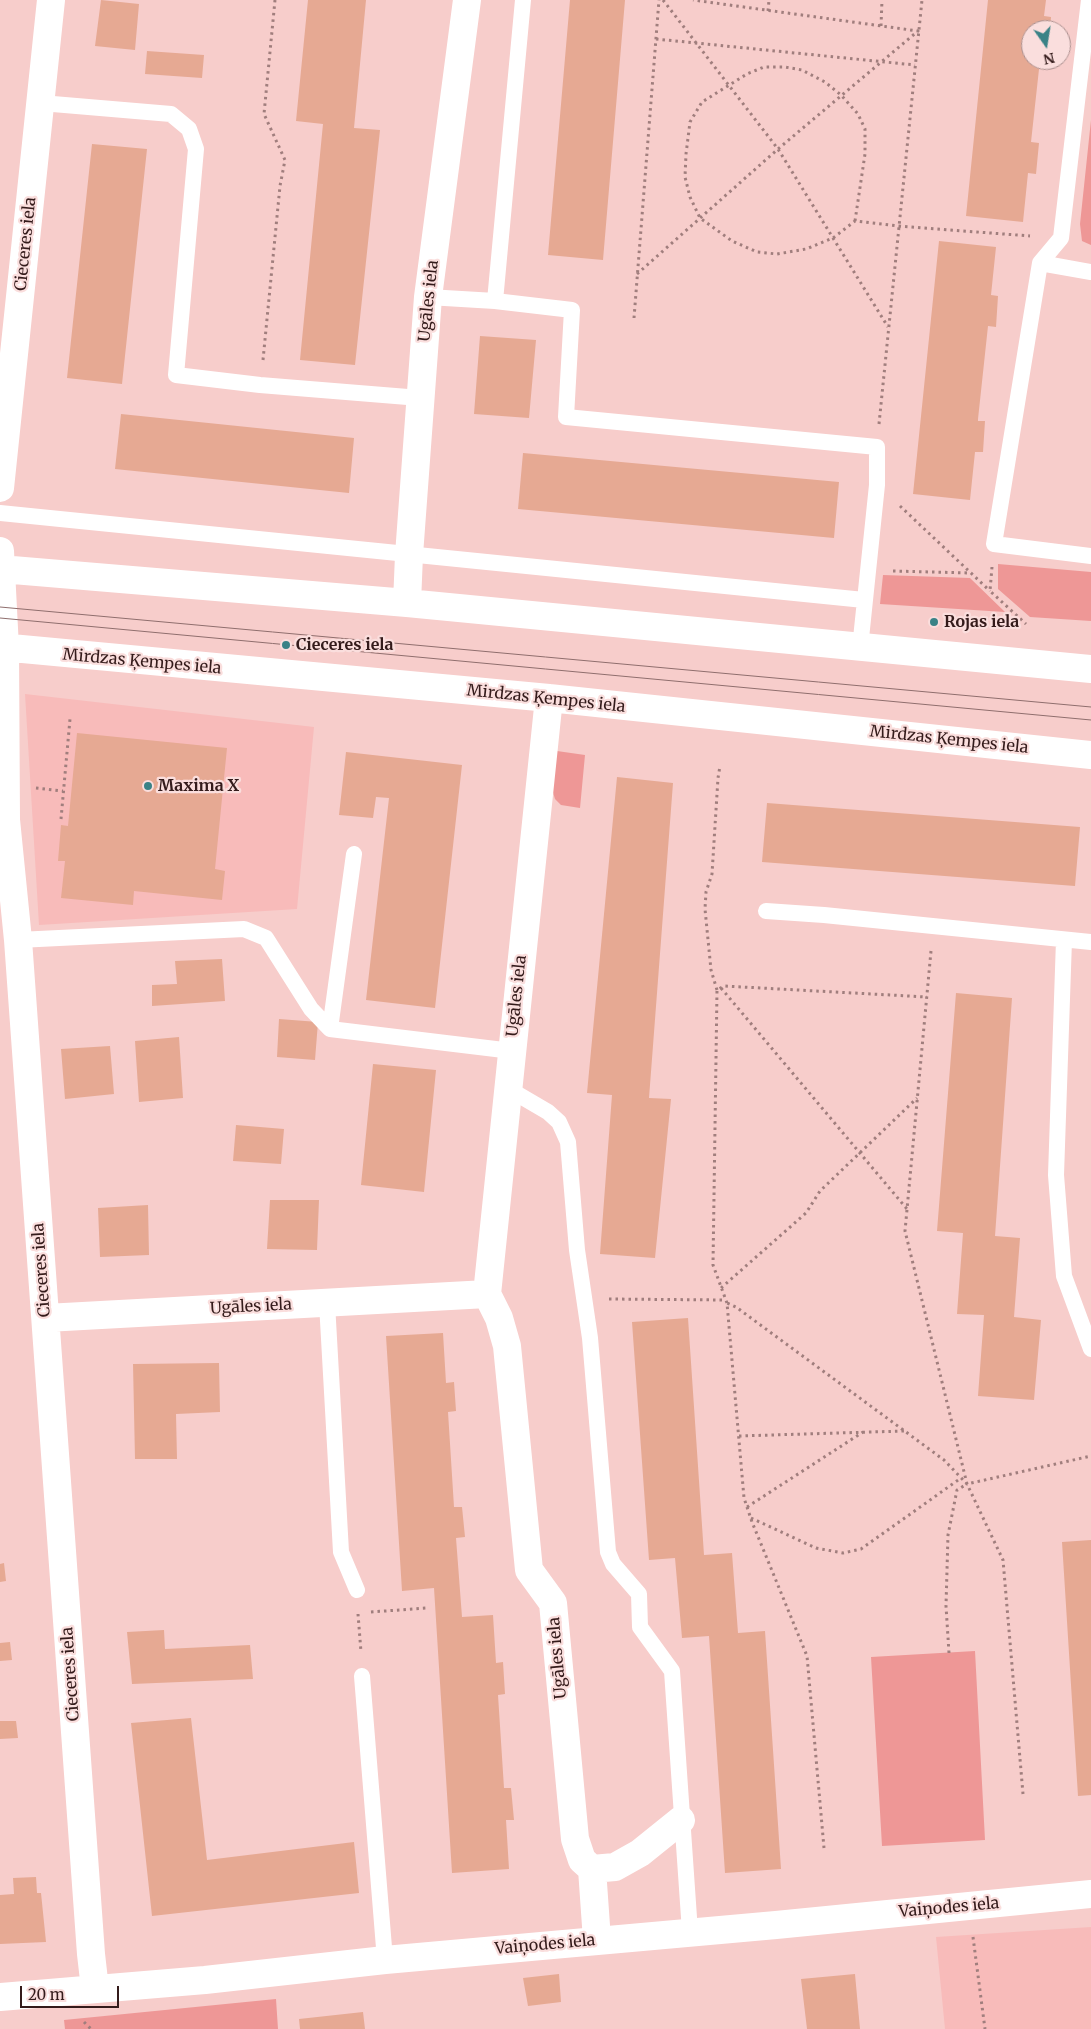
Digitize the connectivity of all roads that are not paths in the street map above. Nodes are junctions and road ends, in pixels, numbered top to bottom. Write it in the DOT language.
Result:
graph roads {
  1 [pos="51,0"];
  2 [pos="467,0"];
  3 [pos="523,0"];
  4 [pos="1089,0"];
  5 [pos="41,103"];
  6 [pos="1040,263"];
  7 [pos="1091,272"];
  8 [pos="428,297"];
  9 [pos="495,301"];
  10 [pos="420,398"];
  11 [pos="0,488"];
  12 [pos="0,513"];
  13 [pos="1091,552"];
  14 [pos="409,555"];
  15 [pos="0,563"];
  16 [pos="864,600"];
  17 [pos="407,604"];
  18 [pos="3,648"];
  19 [pos="860,648"];
  20 [pos="1091,669"];
  21 [pos="549,698"];
  22 [pos="1091,755"];
  23 [pos="3,820"];
  24 [pos="354,854"];
  25 [pos="766,911"];
  26 [pos="18,940"];
  27 [pos="1064,940"];
  28 [pos="1091,942"];
  29 [pos="330,1029"];
  30 [pos="512,1051"];
  31 [pos="507,1088"];
  32 [pos="487,1294"];
  33 [pos="327,1303"];
  34 [pos="46,1318"];
  35 [pos="1091,1349"];
  36 [pos="357,1590"];
  37 [pos="362,1676"];
  38 [pos="681,1820"];
  39 [pos="592,1869"];
  40 [pos="1091,1894"];
  41 [pos="690,1932"];
  42 [pos="596,1940"];
  43 [pos="385,1960"];
  44 [pos="96,1988"];
  45 [pos="0,1997"];
  1 -- 5 [label="street, Cieceres iela"];
  2 -- 8 [label="street, Ugāles iela"];
  3 -- 9 [label="lane"];
  4 -- 6 [label="lane"];
  5 -- 10 [label="lane"];
  5 -- 11 [label="street, Cieceres iela"];
  6 -- 7 [label="lane"];
  6 -- 13 [label="lane"];
  8 -- 9 [label="lane"];
  8 -- 10 [label="street, Ugāles iela"];
  9 -- 16 [label="lane"];
  10 -- 14 [label="street, Ugāles iela"];
  12 -- 14 [label="lane"];
  14 -- 16 [label="lane"];
  14 -- 17 [label="street, Ugāles iela"];
  15 -- 17 [label="street"];
  15 -- 18 [label="street, Cieceres iela"];
  16 -- 19 [label="lane"];
  17 -- 19 [label="street"];
  18 -- 21 [label="street, Mirdzas Ķempes iela"];
  18 -- 23 [label="street, Cieceres iela"];
  19 -- 20 [label="street"];
  21 -- 22 [label="street, Mirdzas Ķempes iela"];
  21 -- 30 [label="street, Ugāles iela"];
  23 -- 26 [label="street, Cieceres iela"];
  24 -- 29 [label="lane"];
  25 -- 27 [label="lane"];
  26 -- 29 [label="lane"];
  26 -- 34 [label="street, Cieceres iela"];
  27 -- 28 [label="lane"];
  27 -- 35 [label="lane"];
  29 -- 30 [label="lane"];
  30 -- 31 [label="street, Ugāles iela"];
  31 -- 32 [label="street, Ugāles iela"];
  31 -- 38 [label="lane"];
  32 -- 33 [label="street, Ugāles iela"];
  32 -- 39 [label="street, Ugāles iela"];
  33 -- 34 [label="street, Ugāles iela"];
  33 -- 36 [label="lane"];
  34 -- 44 [label="street, Cieceres iela"];
  37 -- 43 [label="lane"];
  38 -- 39 [label="street"];
  38 -- 41 [label="lane"];
  39 -- 42 [label="street"];
  40 -- 41 [label="street, Vaiņodes iela"];
  41 -- 42 [label="street, Vaiņodes iela"];
  42 -- 43 [label="street, Vaiņodes iela"];
  43 -- 44 [label="street, Vaiņodes iela"];
  44 -- 45 [label="street, Vaiņodes iela"];
}
